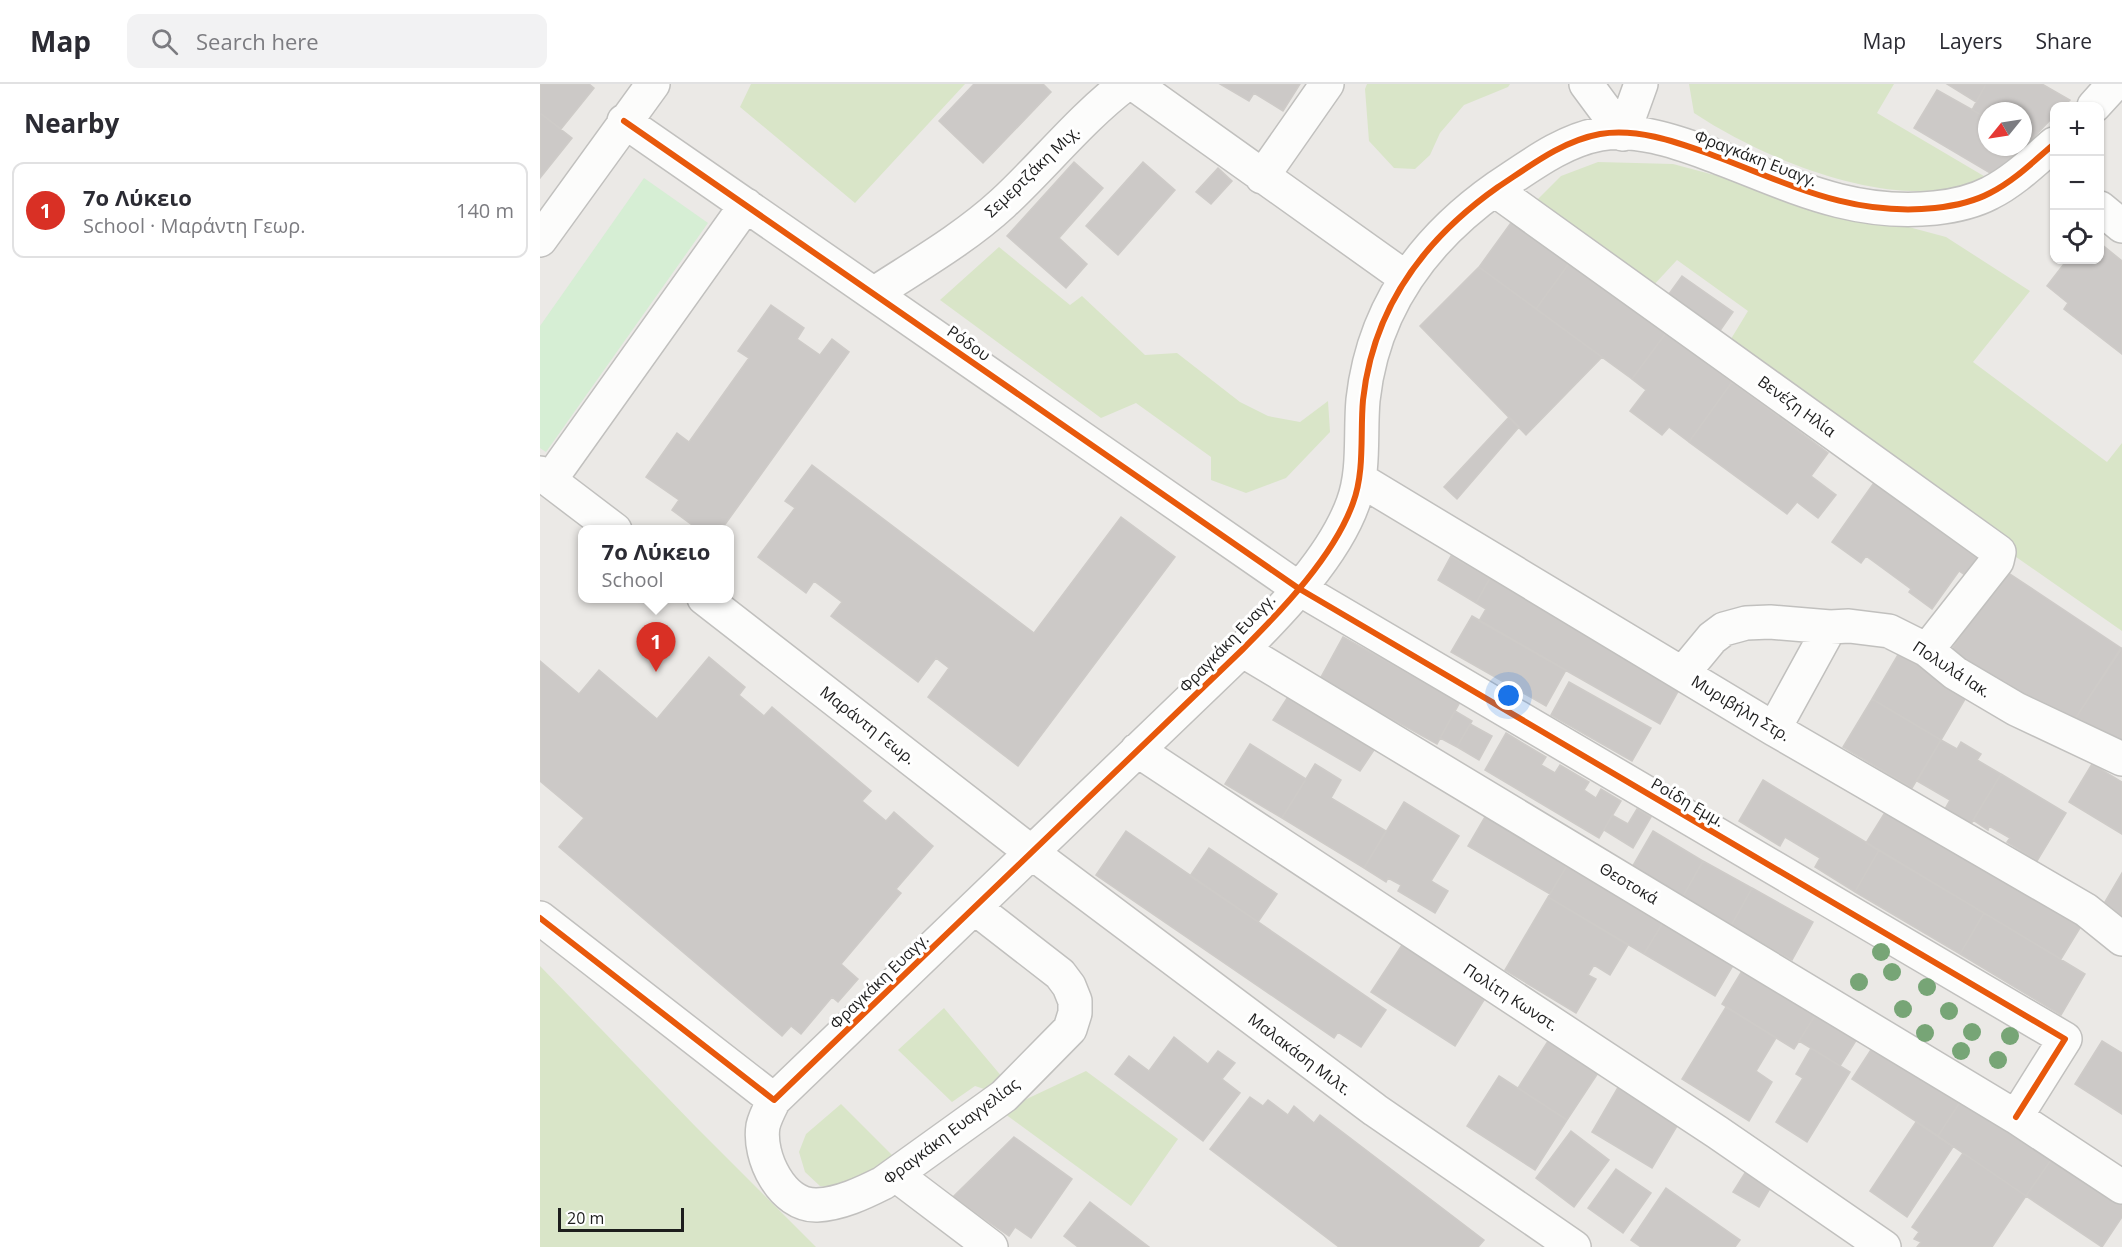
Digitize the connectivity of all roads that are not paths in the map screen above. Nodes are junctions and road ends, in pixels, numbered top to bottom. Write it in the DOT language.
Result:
graph roads {
  1 [pos="1126,84"];
  2 [pos="1134,84"];
  3 [pos="1327,84"];
  4 [pos="1586,84"];
  5 [pos="1641,84"];
  6 [pos="2114,84"];
  7 [pos="646,86"];
  8 [pos="2098,102"];
  9 [pos="624,121"];
  10 [pos="1623,134"];
  11 [pos="2049,159"];
  12 [pos="1262,177"];
  13 [pos="1495,190"];
  14 [pos="746,205"];
  15 [pos="2102,210"];
  16 [pos="2122,226"];
  17 [pos="540,240"];
  18 [pos="1406,278"];
  19 [pos="875,293"];
  20 [pos="545,476"];
  21 [pos="1359,479"];
  22 [pos="609,525"];
  23 [pos="1298,588"];
  24 [pos="710,603"];
  25 [pos="1830,627"];
  26 [pos="1242,650"];
  27 [pos="1927,650"];
  28 [pos="1683,673"];
  29 [pos="1774,729"];
  30 [pos="1137,750"];
  31 [pos="2122,759"];
  32 [pos="1031,852"];
  33 [pos="975,908"];
  34 [pos="540,918"];
  35 [pos="2122,939"];
  36 [pos="774,1100"];
  37 [pos="2016,1117"];
  38 [pos="896,1175"];
  39 [pos="2122,1187"];
  40 [pos="991,1247"];
  41 [pos="1575,1247"];
  42 [pos="1884,1247"];
  1 -- 19 [label="street, Σεμερτζάκη Μιχ."];
  2 -- 12 [label="street"];
  3 -- 12 [label="street"];
  4 -- 10 [label="street"];
  5 -- 10 [label="street"];
  6 -- 8 [label="street"];
  7 -- 9 [label="street"];
  9 -- 14 [label="street, Ρόδου"];
  9 -- 17 [label="street"];
  10 -- 11 [label="street, Φραγκάκη Ευαγγ."];
  10 -- 13 [label="street, Φραγκάκη Ευαγγ."];
  12 -- 18 [label="street"];
  13 -- 18 [label="street, Φραγκάκη Ευαγγ."];
  13 -- 27 [label="street, Βενέζη Ηλία"];
  14 -- 19 [label="street, Ρόδου"];
  14 -- 20 [label="street"];
  15 -- 16 [label="street"];
  18 -- 21 [label="street, Φραγκάκη Ευαγγ."];
  19 -- 23 [label="street, Ρόδου"];
  20 -- 22 [label="street"];
  21 -- 23 [label="street, Φραγκάκη Ευαγγ."];
  21 -- 28 [label="street, Μυριβήλη Στρ."];
  23 -- 26 [label="street, Φραγκάκη Ευαγγ."];
  23 -- 37 [label="street, Ροίδη Εμμ."];
  24 -- 32 [label="street, Μαράντη Γεωρ."];
  25 -- 27 [label="street, Πολυλά Ιακ."];
  25 -- 28 [label="street, Πολυλά Ιακ."];
  25 -- 29 [label="street"];
  26 -- 30 [label="street, Φραγκάκη Ευαγγ."];
  26 -- 37 [label="street, Θεοτοκά"];
  27 -- 31 [label="street, Πολυλά Ιακ."];
  28 -- 29 [label="street, Μυριβήλη Στρ."];
  29 -- 35 [label="street, Μυριβήλη Στρ."];
  30 -- 32 [label="street, Φραγκάκη Ευαγγ."];
  30 -- 42 [label="street, Πολίτη Κωνστ."];
  32 -- 33 [label="street, Φραγκάκη Ευαγγ."];
  32 -- 41 [label="street, Μαλακάση Μιλτ."];
  33 -- 36 [label="street, Φραγκάκη Ευαγγ."];
  33 -- 38 [label="street, Φραγκάκη Ευαγγελίας"];
  34 -- 36 [label="street"];
  36 -- 38 [label="street, Φραγκάκη Ευαγγελίας"];
  37 -- 39 [label="street, Θεοτοκά"];
  38 -- 40 [label="street"];
}
